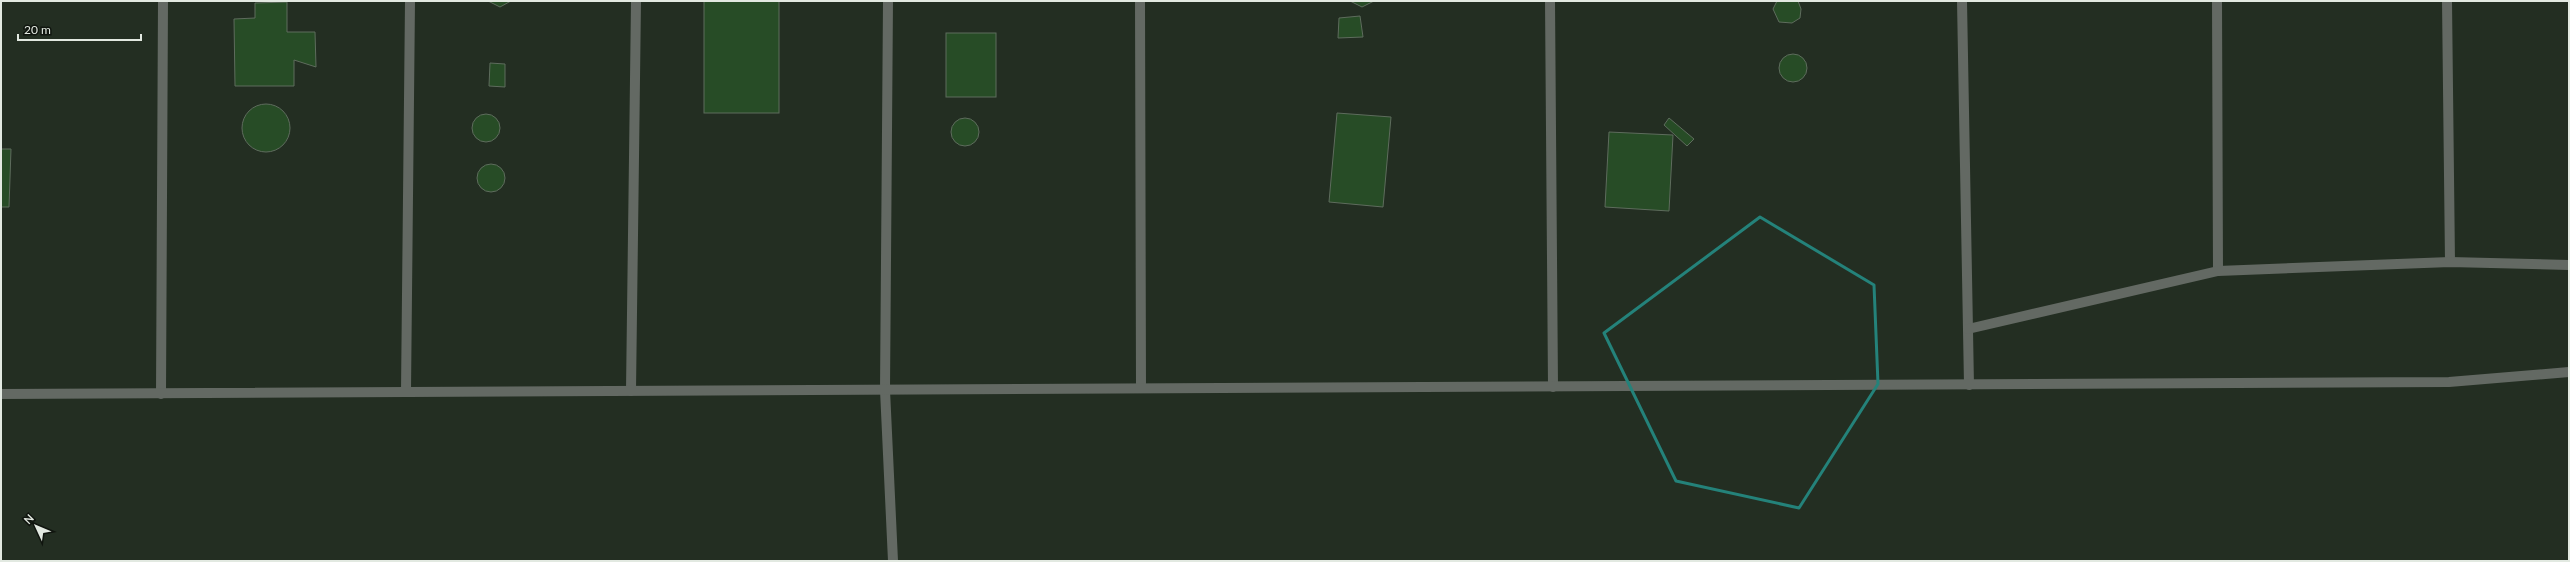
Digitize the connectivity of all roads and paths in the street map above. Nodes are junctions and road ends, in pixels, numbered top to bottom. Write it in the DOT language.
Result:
graph roads {
  1 [pos="163,1"];
  2 [pos="410,1"];
  3 [pos="636,1"];
  4 [pos="888,1"];
  5 [pos="1140,1"];
  6 [pos="1550,1"];
  7 [pos="1962,1"];
  8 [pos="2216,1"];
  9 [pos="2448,1"];
  10 [pos="2450,262"];
  11 [pos="2569,265"];
  12 [pos="2218,270"];
  13 [pos="1968,329"];
  14 [pos="2569,372"];
  15 [pos="1969,385"];
  16 [pos="1553,387"];
  17 [pos="1141,388"];
  18 [pos="885,390"];
  19 [pos="631,391"];
  20 [pos="406,392"];
  21 [pos="1,394"];
  22 [pos="161,394"];
  23 [pos="893,561"];
  1 -- 22 [label="street"];
  2 -- 20 [label="street"];
  3 -- 19 [label="street"];
  4 -- 18 [label="street"];
  5 -- 17 [label="street"];
  6 -- 16 [label="street"];
  7 -- 13 [label="street"];
  8 -- 12 [label="street"];
  9 -- 10 [label="street"];
  10 -- 11 [label="street"];
  10 -- 12 [label="street"];
  12 -- 13 [label="street"];
  13 -- 15 [label="street"];
  14 -- 15 [label="street"];
  15 -- 16 [label="street"];
  16 -- 17 [label="street"];
  17 -- 18 [label="street"];
  18 -- 19 [label="street"];
  18 -- 23 [label="street"];
  19 -- 20 [label="street"];
  20 -- 22 [label="street"];
  21 -- 22 [label="street"];
}
